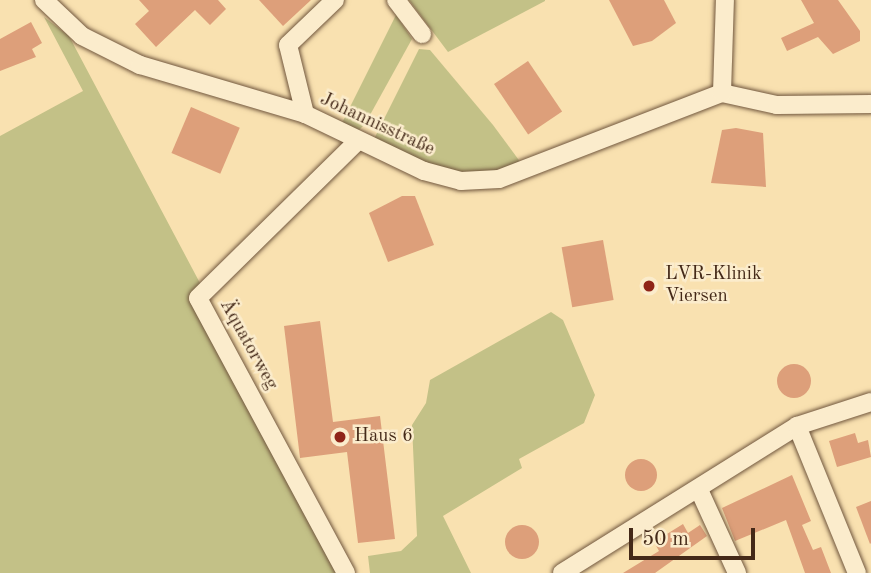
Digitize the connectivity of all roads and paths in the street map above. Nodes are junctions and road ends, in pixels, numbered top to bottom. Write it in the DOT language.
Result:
graph roads {
  1 [pos="44,0"];
  2 [pos="335,0"];
  3 [pos="396,0"];
  4 [pos="725,0"];
  5 [pos="422,34"];
  6 [pos="722,93"];
  7 [pos="871,104"];
  8 [pos="305,114"];
  9 [pos="357,142"];
  10 [pos="871,402"];
  11 [pos="797,426"];
  12 [pos="700,492"];
  13 [pos="346,573"];
  14 [pos="562,573"];
  15 [pos="737,573"];
  16 [pos="858,573"];
  1 -- 8 [label="street, Johannisstraße"];
  2 -- 8 [label="street"];
  3 -- 5 [label="street"];
  4 -- 6 [label="street"];
  6 -- 7 [label="street"];
  6 -- 9 [label="street, Johannisstraße"];
  8 -- 9 [label="street, Johannisstraße"];
  9 -- 13 [label="street, Äquatorweg"];
  10 -- 11 [label="street"];
  11 -- 12 [label="street"];
  11 -- 16 [label="street"];
  12 -- 14 [label="street"];
  12 -- 15 [label="street"];
}
